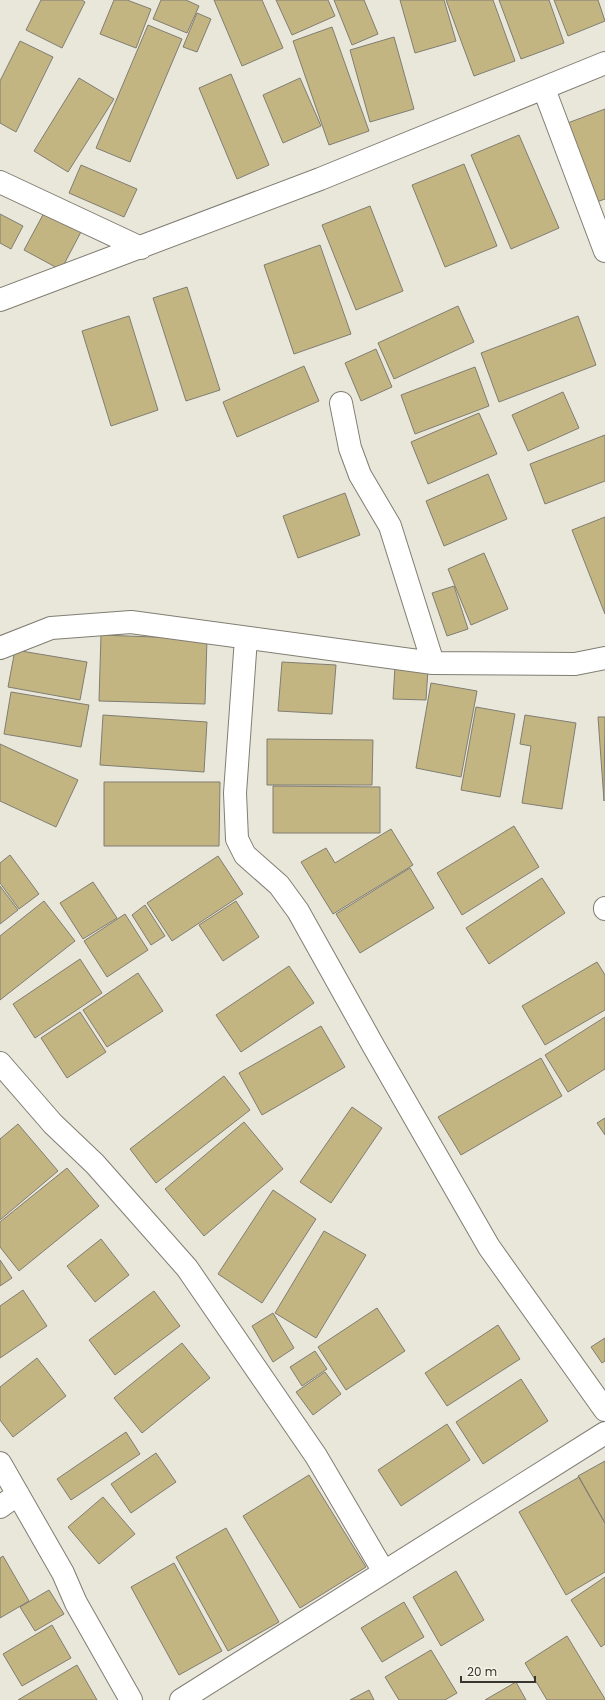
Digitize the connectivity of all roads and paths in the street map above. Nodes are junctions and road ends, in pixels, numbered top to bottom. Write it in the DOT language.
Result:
graph roads {
  1 [pos="605,63"];
  2 [pos="544,89"];
  3 [pos="0,182"];
  4 [pos="141,248"];
  5 [pos="605,251"];
  6 [pos="0,300"];
  7 [pos="341,404"];
  8 [pos="246,638"];
  9 [pos="0,648"];
  10 [pos="605,658"];
  11 [pos="433,663"];
  12 [pos="0,1063"];
  13 [pos="605,1410"];
  14 [pos="605,1433"];
  15 [pos="0,1463"];
  16 [pos="18,1494"];
  17 [pos="0,1507"];
  18 [pos="384,1572"];
  19 [pos="131,1700"];
  20 [pos="181,1700"];
  1 -- 2 [label="street"];
  2 -- 4 [label="street"];
  2 -- 5 [label="street"];
  3 -- 4 [label="street"];
  4 -- 6 [label="street"];
  7 -- 11 [label="street"];
  8 -- 9 [label="street"];
  8 -- 11 [label="street"];
  8 -- 13 [label="street"];
  10 -- 11 [label="street"];
  12 -- 18 [label="street"];
  14 -- 18 [label="street"];
  15 -- 16 [label="street"];
  16 -- 17 [label="street"];
  16 -- 19 [label="street"];
  18 -- 20 [label="street"];
}
